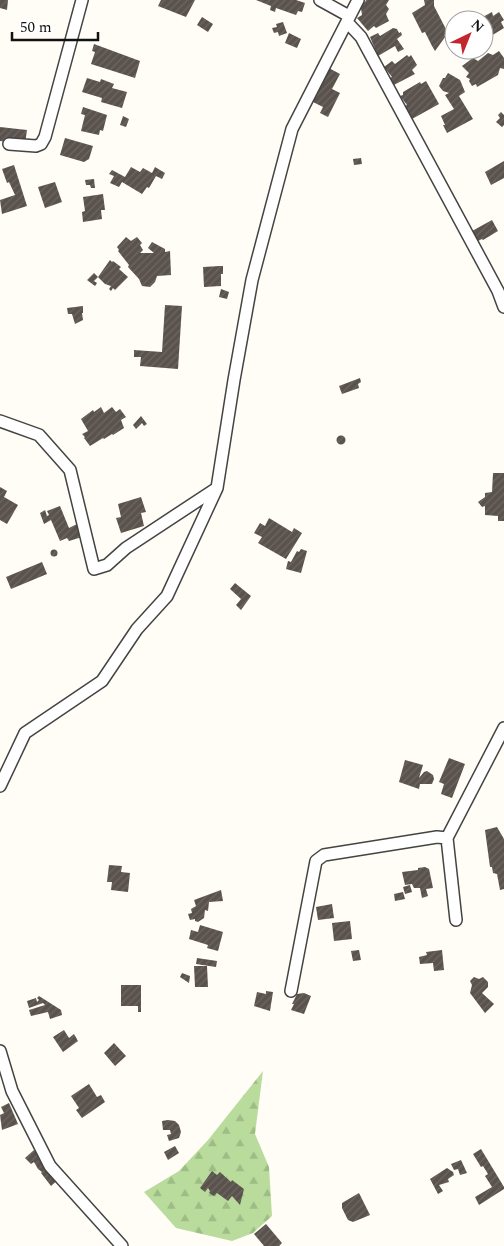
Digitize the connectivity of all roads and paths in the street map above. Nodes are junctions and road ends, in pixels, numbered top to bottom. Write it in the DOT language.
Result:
graph roads {
  1 [pos="82,0"];
  2 [pos="320,0"];
  3 [pos="358,0"];
  4 [pos="347,22"];
  5 [pos="9,144"];
  6 [pos="504,307"];
  7 [pos="0,421"];
  8 [pos="217,488"];
  9 [pos="504,728"];
  10 [pos="0,786"];
  11 [pos="448,838"];
  12 [pos="456,920"];
  13 [pos="291,991"];
  14 [pos="0,1051"];
  15 [pos="122,1246"];
  1 -- 5 [label="street"];
  2 -- 4 [label="street"];
  3 -- 4 [label="street"];
  4 -- 6 [label="street"];
  4 -- 8 [label="street"];
  7 -- 8 [label="street"];
  8 -- 10 [label="street"];
  9 -- 11 [label="street"];
  11 -- 12 [label="street"];
  11 -- 13 [label="street"];
  14 -- 15 [label="street"];
}
